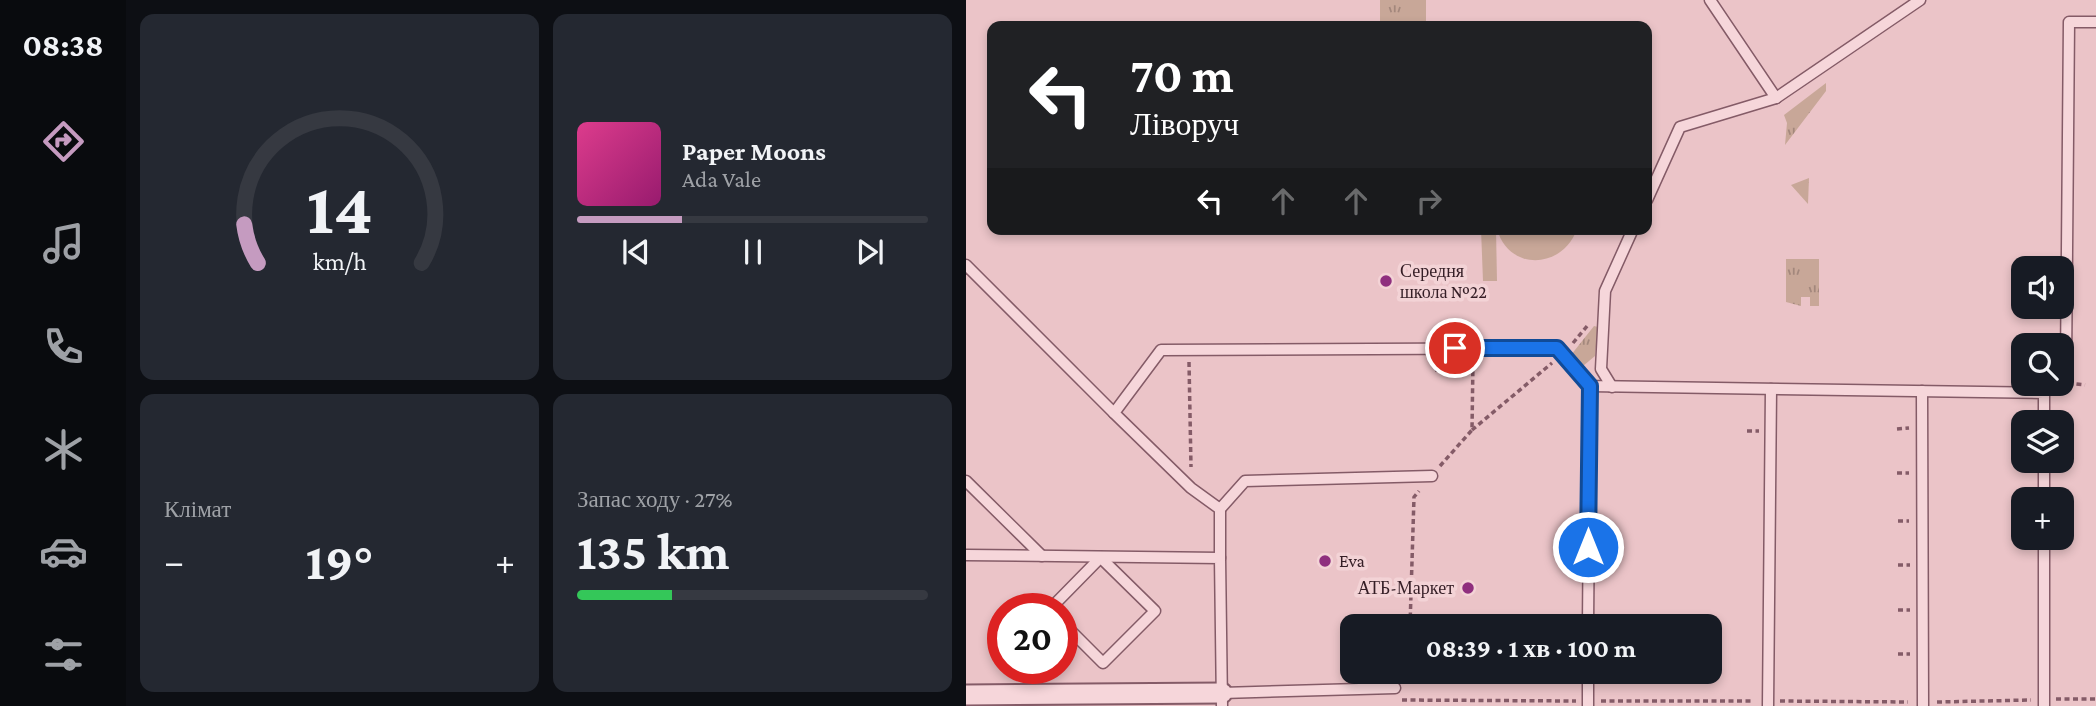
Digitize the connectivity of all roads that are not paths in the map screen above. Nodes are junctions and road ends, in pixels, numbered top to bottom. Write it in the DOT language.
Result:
graph roads {
  1 [pos="1710,0"];
  2 [pos="1920,0"];
  3 [pos="1905,4"];
  4 [pos="2096,22"];
  5 [pos="1776,98"];
  6 [pos="1652,189"];
  7 [pos="1630,235"];
  8 [pos="966,265"];
  9 [pos="2066,333"];
  10 [pos="1590,386"];
  11 [pos="1612,387"];
  12 [pos="1771,389"];
  13 [pos="1922,391"];
  14 [pos="2011,392"];
  15 [pos="1114,413"];
  16 [pos="1432,476"];
  17 [pos="966,481"];
  18 [pos="1220,509"];
  19 [pos="2044,550"];
  20 [pos="966,555"];
  21 [pos="1042,556"];
  22 [pos="1101,557"];
  23 [pos="1220,558"];
  24 [pos="1066,593"];
  25 [pos="1588,614"];
  26 [pos="1078,638"];
  27 [pos="1588,684"];
  28 [pos="1395,688"];
  29 [pos="966,695"];
  30 [pos="1222,700"];
  31 [pos="2045,703"];
  32 [pos="1588,704"];
  33 [pos="1768,704"];
  34 [pos="1923,704"];
  1 -- 5 [label="lane"];
  2 -- 3 [label="lane"];
  3 -- 5 [label="lane"];
  4 -- 9 [label="lane"];
  5 -- 6 [label="lane"];
  7 -- 11 [label="lane"];
  8 -- 15 [label="lane"];
  10 -- 11 [label="lane"];
  10 -- 15 [label="lane"];
  10 -- 25 [label="lane"];
  11 -- 12 [label="lane"];
  12 -- 13 [label="lane"];
  12 -- 33 [label="lane"];
  13 -- 14 [label="lane"];
  13 -- 34 [label="lane"];
  15 -- 18 [label="lane"];
  16 -- 18 [label="lane"];
  17 -- 21 [label="lane"];
  18 -- 23 [label="lane"];
  19 -- 31 [label="lane"];
  20 -- 21 [label="lane"];
  21 -- 22 [label="lane"];
  22 -- 23 [label="lane"];
  22 -- 24 [label="lane"];
  22 -- 26 [label="lane"];
  23 -- 30 [label="lane"];
  27 -- 32 [label="lane"];
  28 -- 30 [label="lane"];
  29 -- 30 [label="street"];
}
